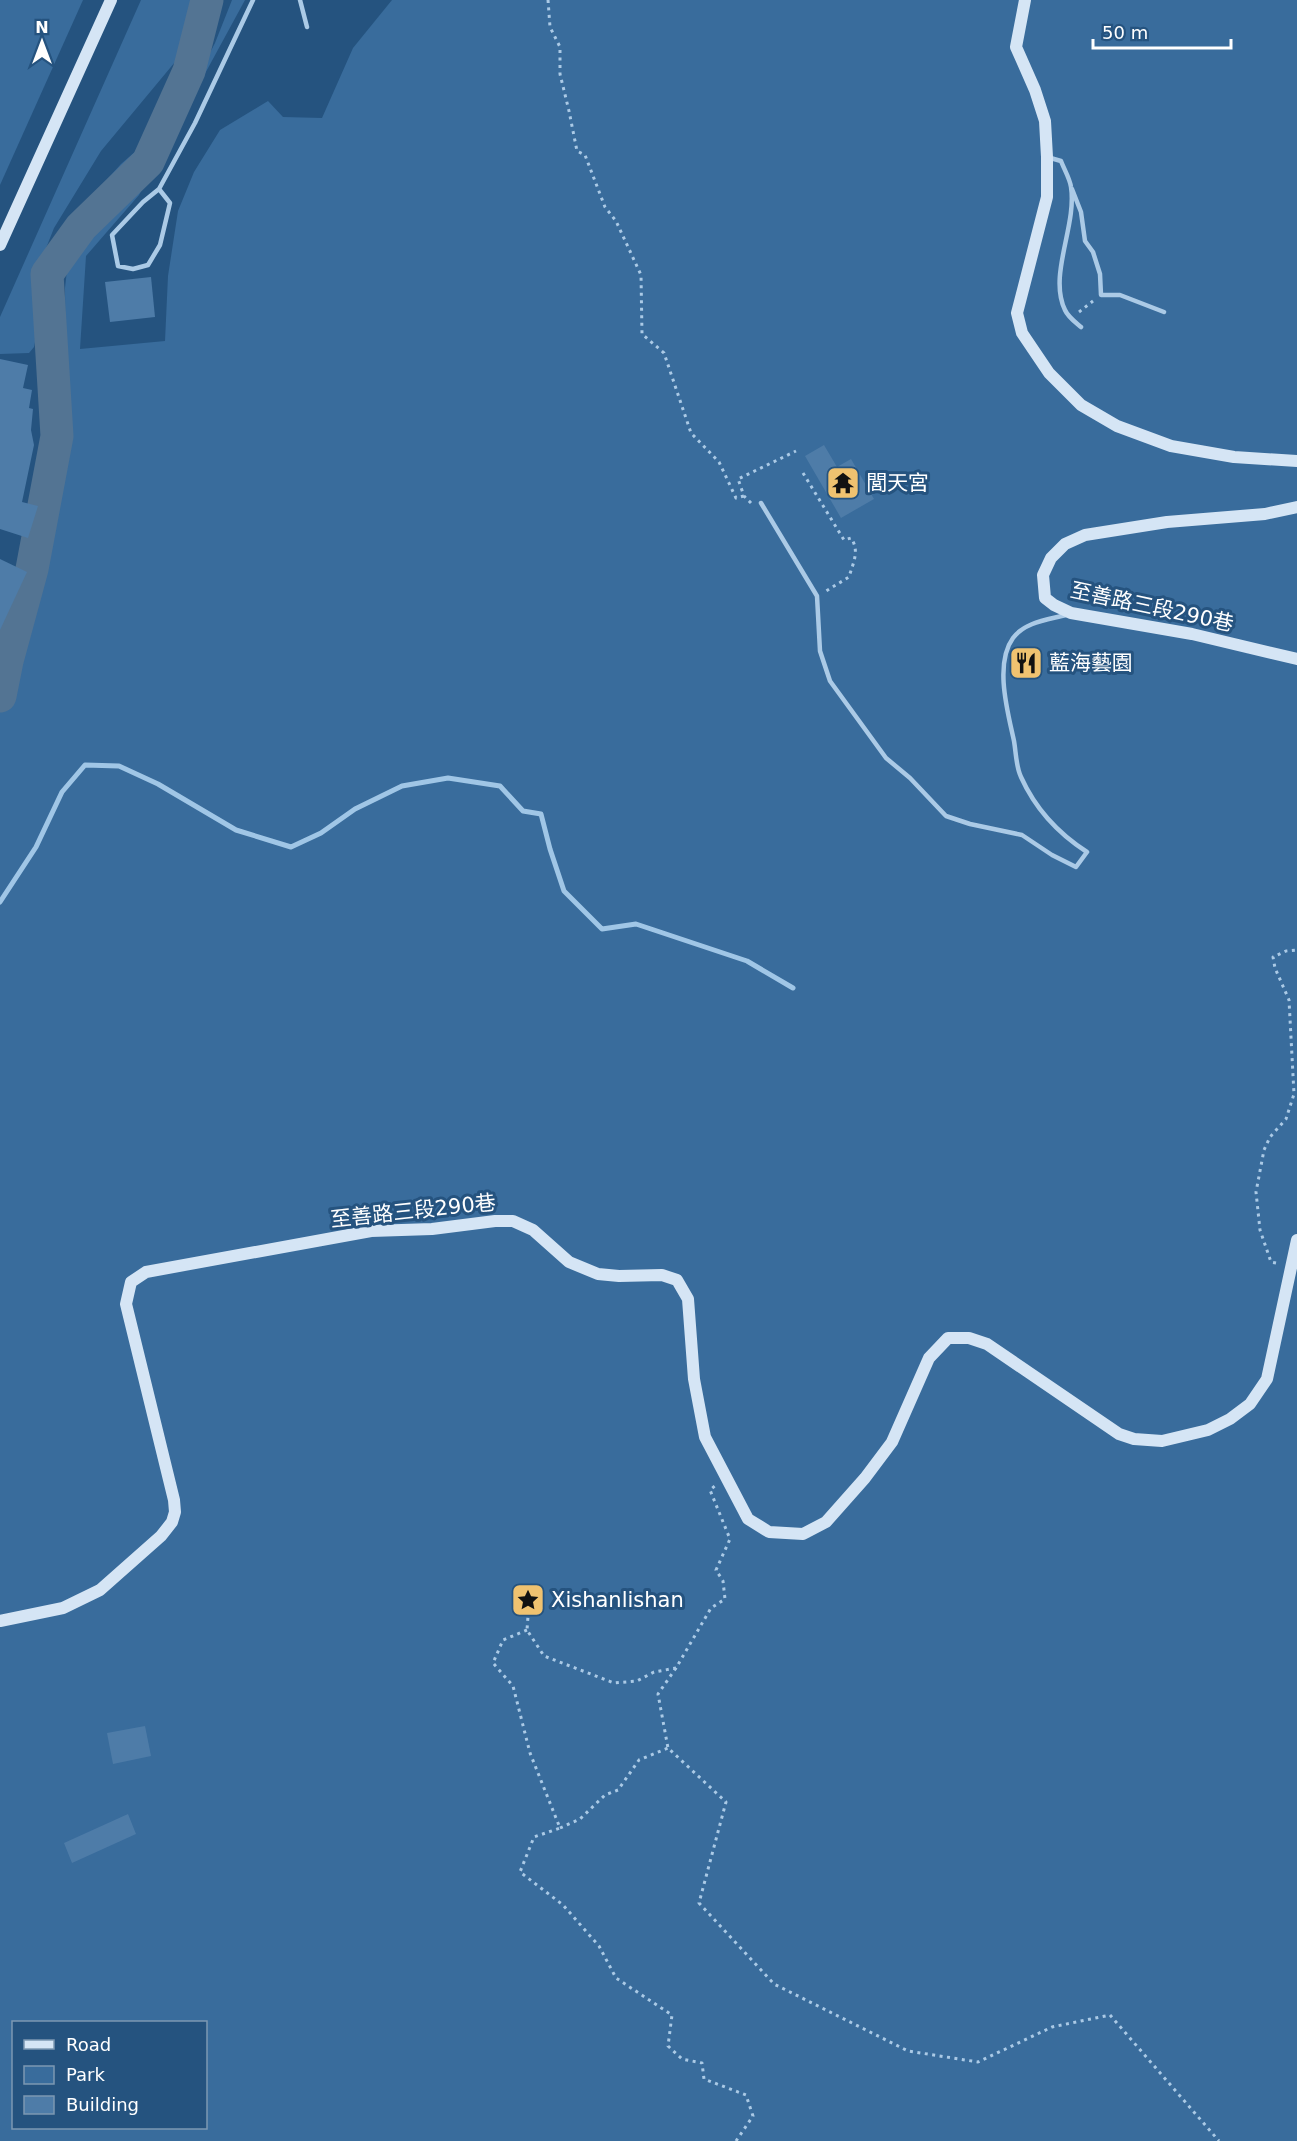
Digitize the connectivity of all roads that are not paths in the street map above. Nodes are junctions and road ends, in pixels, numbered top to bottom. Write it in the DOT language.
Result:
graph roads {
  1 [pos="111,0"];
  2 [pos="253,0"];
  3 [pos="300,0"];
  4 [pos="1024,0"];
  5 [pos="307,27"];
  6 [pos="1047,157"];
  7 [pos="1071,186"];
  8 [pos="159,189"];
  9 [pos="0,245"];
  10 [pos="1164,312"];
  11 [pos="1081,327"];
  12 [pos="1297,461"];
  13 [pos="761,503"];
  14 [pos="1297,507"];
  15 [pos="1071,613"];
  16 [pos="1297,659"];
  17 [pos="1297,1240"];
  18 [pos="0,1621"];
  1 -- 9 [label="street"];
  2 -- 8 [label="lane"];
  3 -- 5 [label="lane"];
  4 -- 6 [label="street"];
  6 -- 7 [label="lane"];
  6 -- 12 [label="street"];
  7 -- 10 [label="lane"];
  7 -- 11 [label="lane"];
  8 -- 8 [label="lane"];
  13 -- 15 [label="lane"];
  14 -- 15 [label="street, 至善路三段290巷"];
  15 -- 16 [label="street, 至善路三段290巷"];
  17 -- 18 [label="street, 至善路三段290巷"];
}
